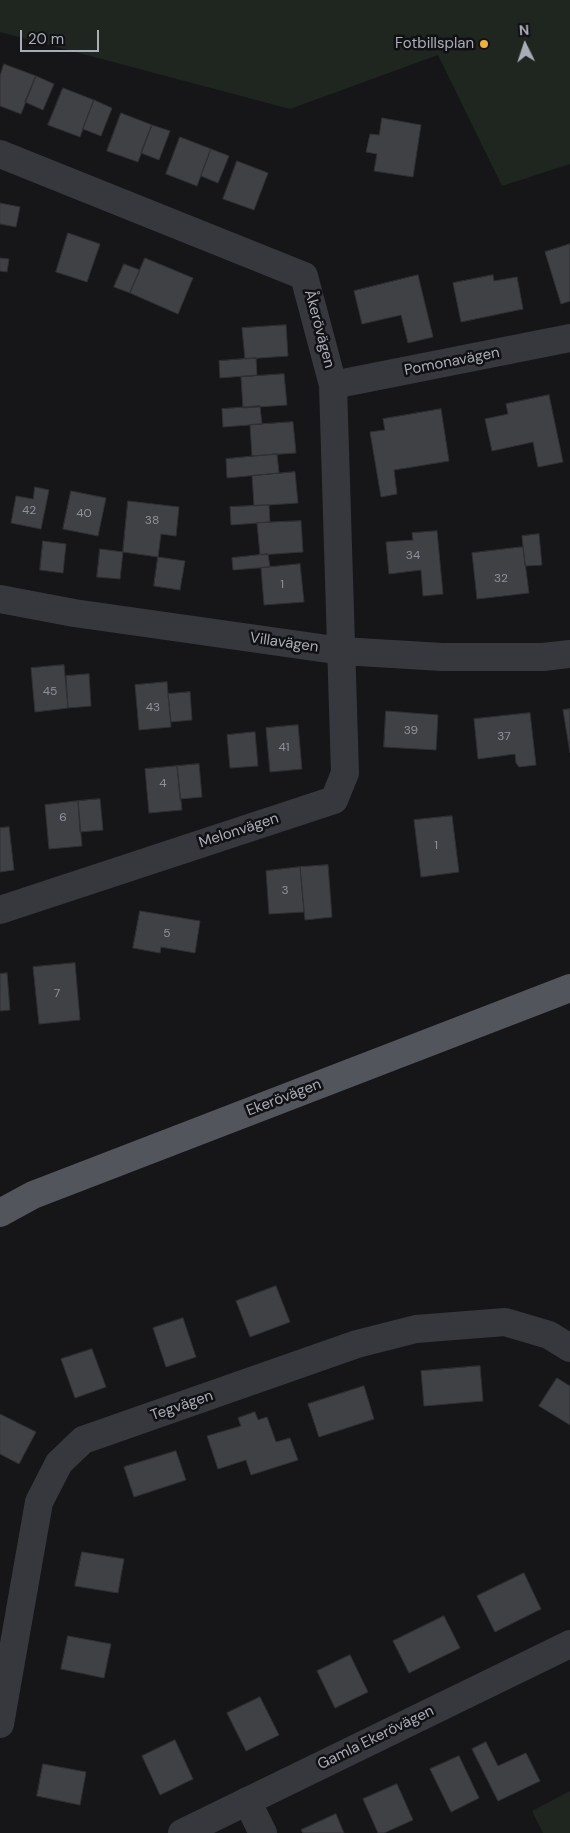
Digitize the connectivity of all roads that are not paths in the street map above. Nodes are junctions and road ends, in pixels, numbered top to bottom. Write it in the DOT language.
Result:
graph roads {
  1 [pos="0,154"];
  2 [pos="570,338"];
  3 [pos="333,385"];
  4 [pos="0,599"];
  5 [pos="342,651"];
  6 [pos="570,654"];
  7 [pos="0,910"];
  8 [pos="570,988"];
  9 [pos="0,1213"];
  10 [pos="570,1348"];
  11 [pos="570,1644"];
  12 [pos="0,1724"];
  13 [pos="247,1801"];
  14 [pos="182,1833"];
  15 [pos="263,1833"];
  1 -- 3 [label="street, Åkerövägen"];
  2 -- 3 [label="street, Pomonavägen"];
  3 -- 5 [label="street, Åkerövägen"];
  4 -- 5 [label="street, Villavägen"];
  5 -- 6 [label="street, Villavägen"];
  5 -- 7 [label="street, Melonvägen"];
  8 -- 9 [label="main road, Ekerövägen"];
  10 -- 12 [label="street, Tegvägen"];
  11 -- 13 [label="street, Gamla Ekerövägen"];
  13 -- 14 [label="street, Gamla Ekerövägen"];
  13 -- 15 [label="street"];
}
